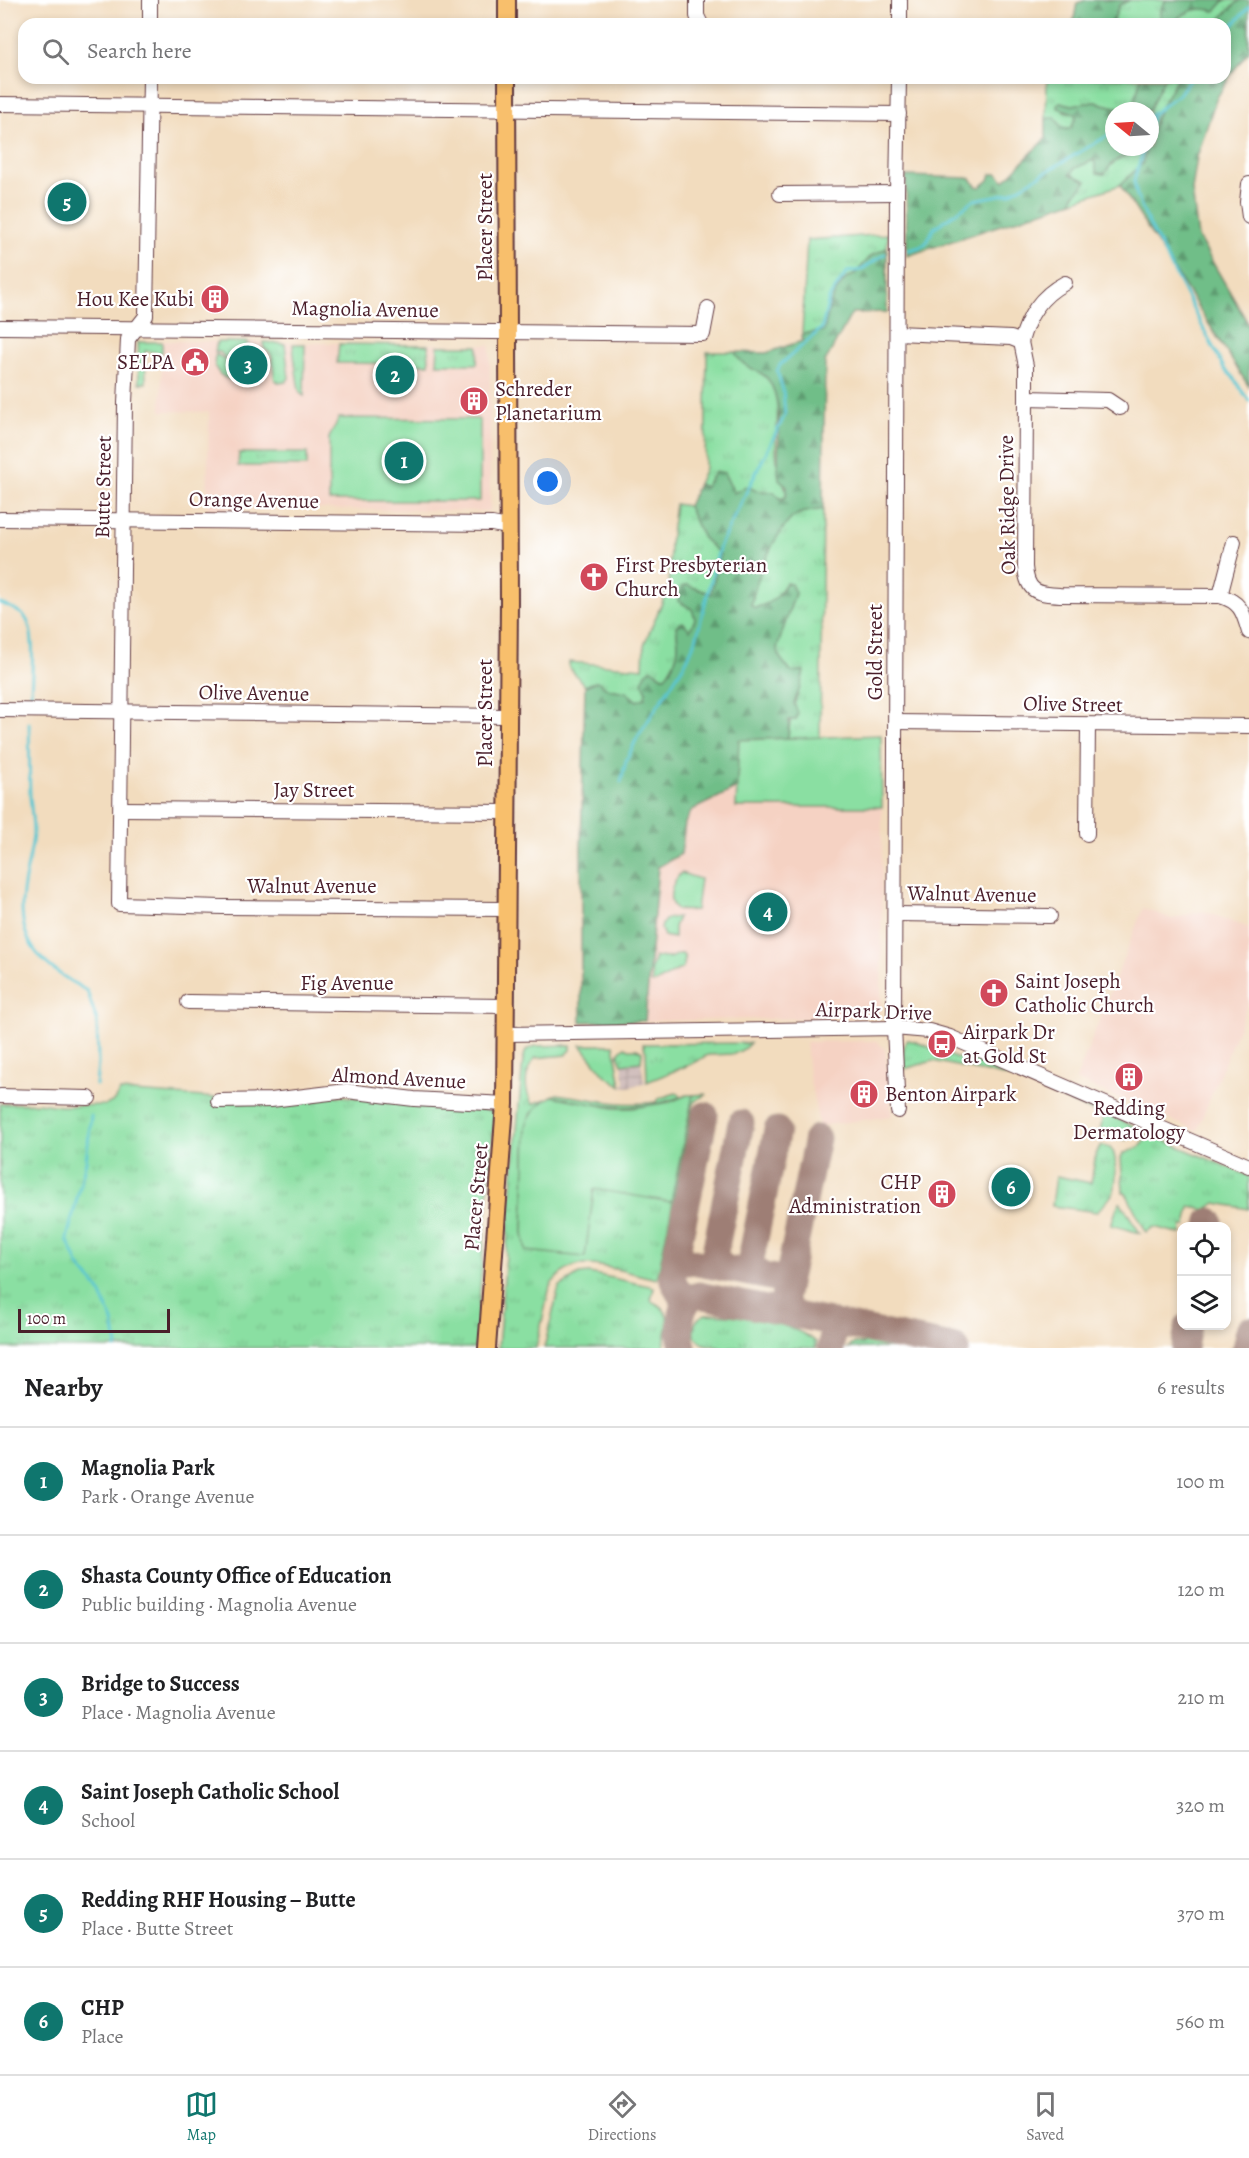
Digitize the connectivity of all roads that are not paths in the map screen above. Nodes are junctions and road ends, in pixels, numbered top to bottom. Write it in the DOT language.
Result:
graph roads {
  1 [pos="150,0"];
  2 [pos="507,0"];
  3 [pos="697,0"];
  4 [pos="900,0"];
  5 [pos="150,18"];
  6 [pos="507,18"];
  7 [pos="697,18"];
  8 [pos="900,18"];
  9 [pos="150,84"];
  10 [pos="507,84"];
  11 [pos="899,84"];
  12 [pos="0,104"];
  13 [pos="150,107"];
  14 [pos="507,110"];
  15 [pos="898,114"];
  16 [pos="1249,184"];
  17 [pos="897,193"];
  18 [pos="780,194"];
  19 [pos="1249,216"];
  20 [pos="1065,283"];
  21 [pos="708,308"];
  22 [pos="0,327"];
  23 [pos="137,328"];
  24 [pos="507,332"];
  25 [pos="897,333"];
  26 [pos="1021,342"];
  27 [pos="1026,398"];
  28 [pos="1120,408"];
  29 [pos="0,519"];
  30 [pos="123,519"];
  31 [pos="508,527"];
  32 [pos="1234,542"];
  33 [pos="1220,596"];
  34 [pos="1249,632"];
  35 [pos="0,710"];
  36 [pos="121,712"];
  37 [pos="507,716"];
  38 [pos="896,722"];
  39 [pos="1088,725"];
  40 [pos="1249,726"];
  41 [pos="121,808"];
  42 [pos="507,812"];
  43 [pos="1088,834"];
  44 [pos="118,904"];
  45 [pos="506,909"];
  46 [pos="895,914"];
  47 [pos="1050,916"];
  48 [pos="188,1002"];
  49 [pos="506,1006"];
  50 [pos="894,1028"];
  51 [pos="506,1034"];
  52 [pos="0,1096"];
  53 [pos="89,1098"];
  54 [pos="218,1101"];
  55 [pos="506,1104"];
  56 [pos="898,1111"];
  57 [pos="1249,1166"];
  58 [pos="487,1348"];
  1 -- 5 [label="street"];
  2 -- 6 [label="main road"];
  3 -- 7 [label="street"];
  4 -- 8 [label="street"];
  9 -- 13 [label="street, Butte Street"];
  10 -- 14 [label="main road, Placer Street"];
  11 -- 15 [label="street, Gold Street"];
  12 -- 13 [label="street"];
  13 -- 14 [label="street"];
  13 -- 23 [label="street, Butte Street"];
  14 -- 15 [label="street"];
  14 -- 24 [label="main road, Placer Street"];
  15 -- 17 [label="street, Gold Street"];
  16 -- 19 [label="street"];
  17 -- 18 [label="street"];
  17 -- 25 [label="street, Gold Street"];
  20 -- 26 [label="street"];
  21 -- 24 [label="street, Magnolia Avenue"];
  22 -- 23 [label="street, Magnolia Avenue"];
  23 -- 24 [label="street, Magnolia Avenue"];
  23 -- 30 [label="street, Butte Street"];
  24 -- 31 [label="main road, Placer Street"];
  25 -- 26 [label="street"];
  25 -- 38 [label="street, Gold Street"];
  26 -- 27 [label="street, Oak Ridge Drive"];
  27 -- 28 [label="street"];
  27 -- 33 [label="street, Oak Ridge Drive"];
  29 -- 30 [label="street, Orange Avenue"];
  30 -- 31 [label="street, Orange Avenue"];
  30 -- 36 [label="street, Butte Street"];
  31 -- 37 [label="main road, Placer Street"];
  32 -- 33 [label="street"];
  33 -- 34 [label="street"];
  35 -- 36 [label="street, Olive Avenue"];
  36 -- 37 [label="street, Olive Avenue"];
  36 -- 41 [label="street, Butte Street"];
  37 -- 42 [label="main road, Placer Street"];
  38 -- 39 [label="street, Olive Street"];
  38 -- 46 [label="street, Gold Street"];
  39 -- 40 [label="street, Olive Street"];
  39 -- 43 [label="street"];
  41 -- 42 [label="street, Jay Street"];
  41 -- 44 [label="street, Butte Street"];
  42 -- 45 [label="main road, Placer Street"];
  44 -- 45 [label="street, Walnut Avenue"];
  45 -- 49 [label="main road, Placer Street"];
  46 -- 47 [label="street, Walnut Avenue"];
  46 -- 50 [label="street, Gold Street"];
  48 -- 49 [label="street, Fig Avenue"];
  49 -- 51 [label="main road, Placer Street"];
  50 -- 51 [label="street, Airpark Drive"];
  50 -- 56 [label="street, Gold Street"];
  50 -- 57 [label="street, Airpark Drive"];
  51 -- 55 [label="main road, Placer Street"];
  52 -- 53 [label="street"];
  54 -- 55 [label="street, Almond Avenue"];
  55 -- 58 [label="main road, Placer Street"];
}
